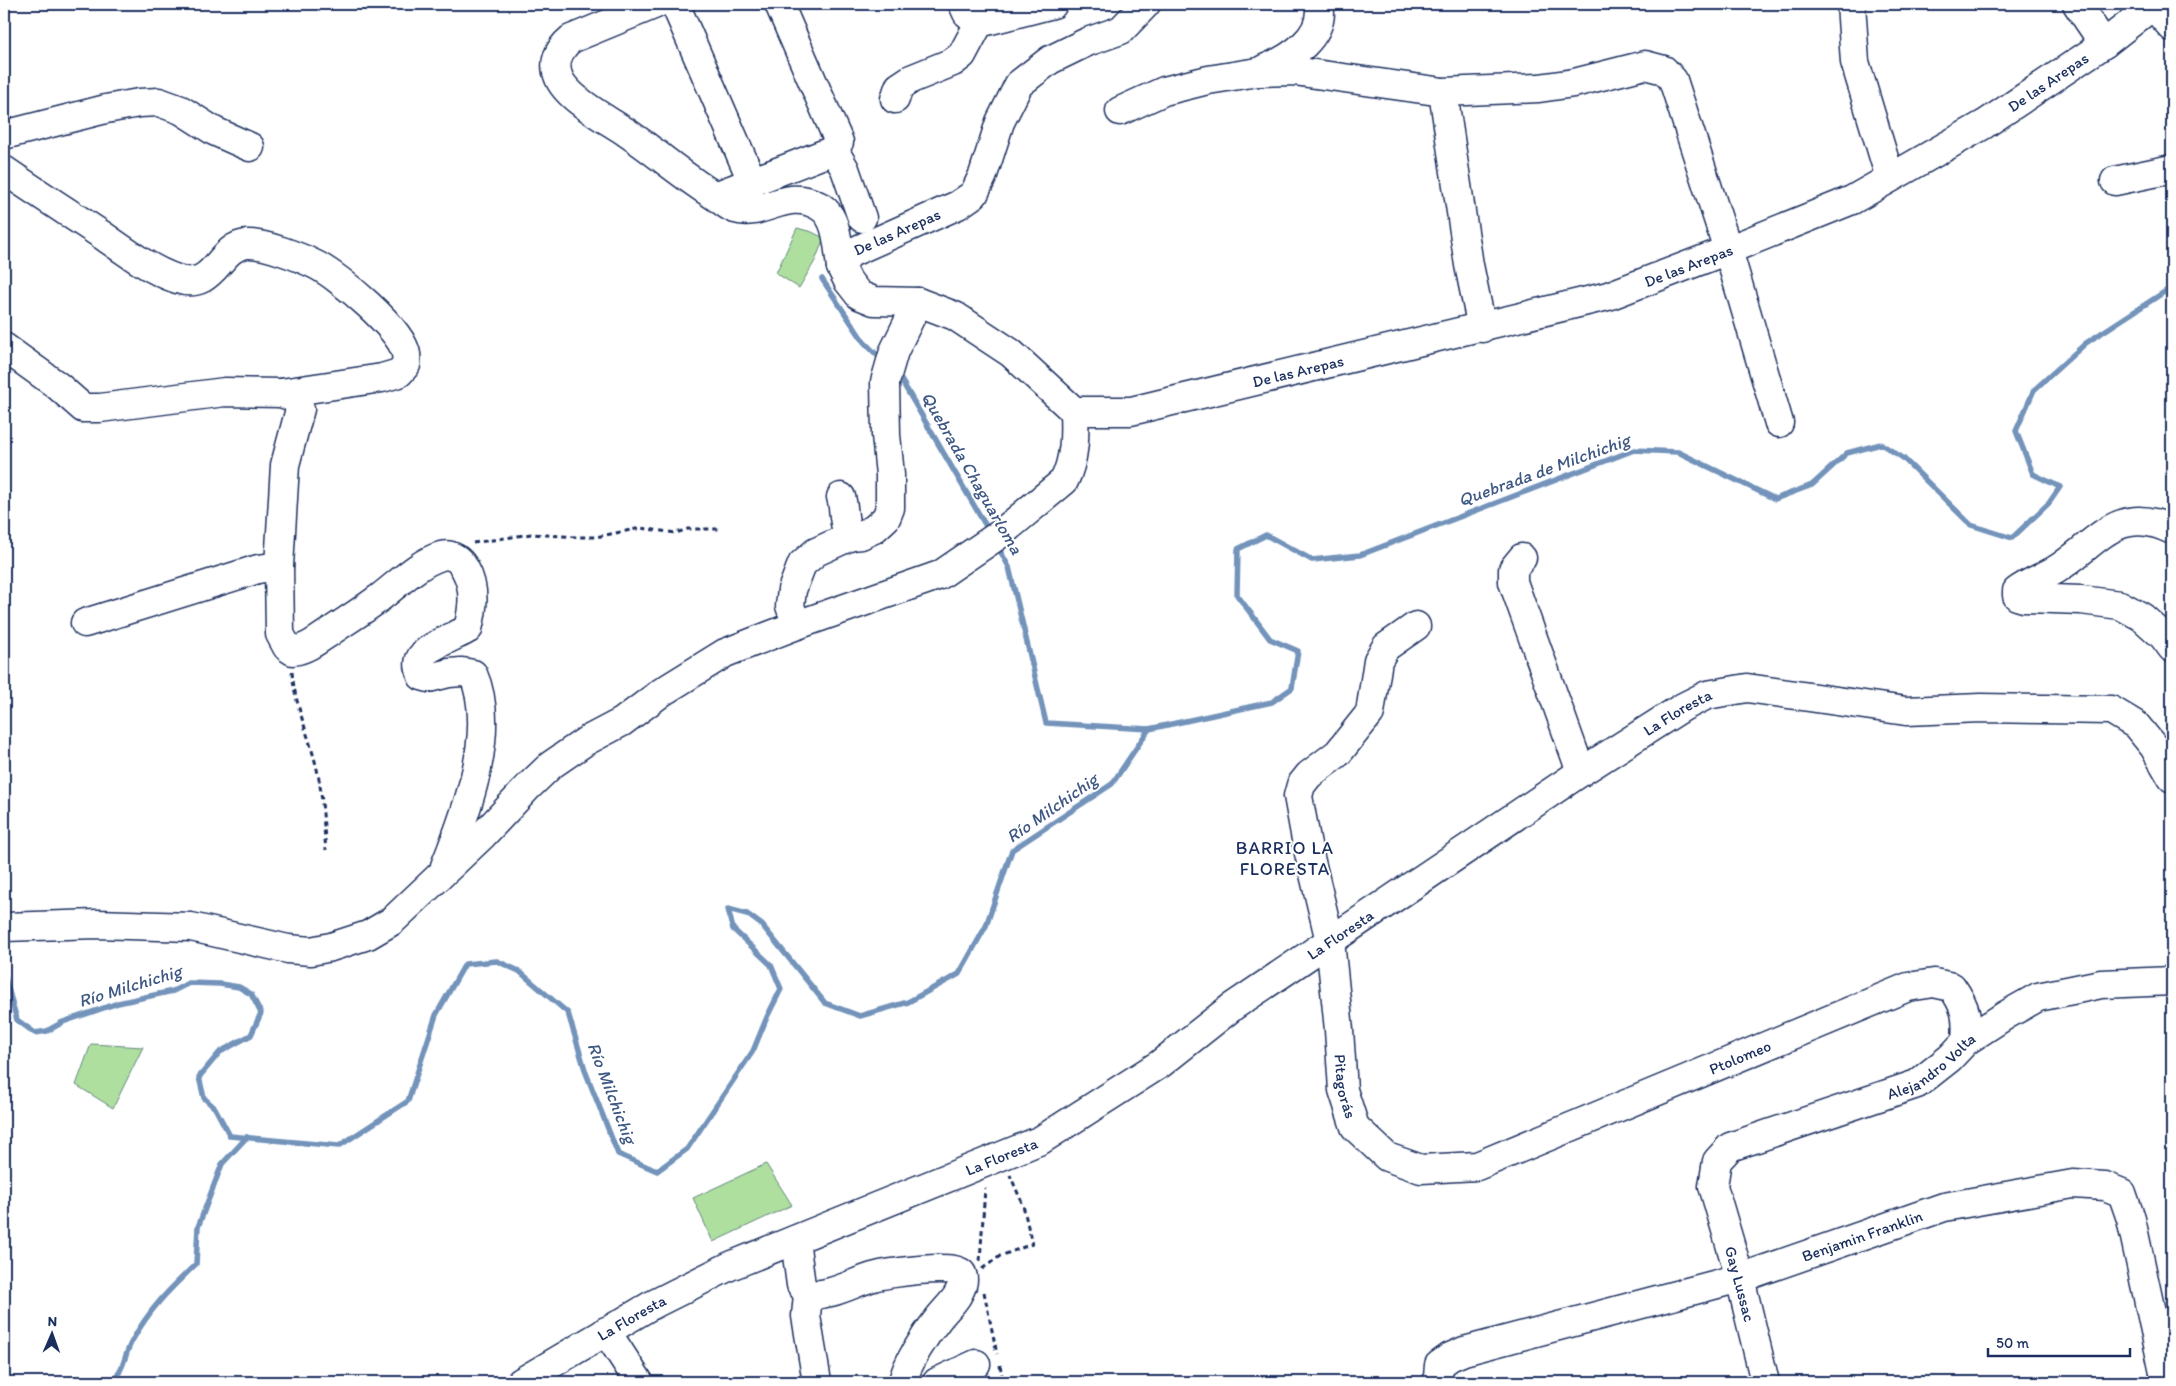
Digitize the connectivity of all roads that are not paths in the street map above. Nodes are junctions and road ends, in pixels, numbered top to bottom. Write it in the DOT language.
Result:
graph roads {
  1 [pos="656,4"];
  2 [pos="675,4"];
  3 [pos="778,4"];
  4 [pos="1053,4"];
  5 [pos="1146,4"];
  6 [pos="1319,4"];
  7 [pos="1850,4"];
  8 [pos="2077,4"];
  9 [pos="2154,5"];
  10 [pos="971,14"];
  11 [pos="2172,27"];
  12 [pos="2104,44"];
  13 [pos="1258,72"];
  14 [pos="1443,92"];
  15 [pos="895,99"];
  16 [pos="1120,112"];
  17 [pos="4,135"];
  18 [pos="250,147"];
  19 [pos="834,150"];
  20 [pos="2172,169"];
  21 [pos="4,170"];
  22 [pos="1890,178"];
  23 [pos="2115,181"];
  24 [pos="753,183"];
  25 [pos="715,196"];
  26 [pos="862,218"];
  27 [pos="1728,250"];
  28 [pos="841,267"];
  29 [pos="918,302"];
  30 [pos="1482,328"];
  31 [pos="4,346"];
  32 [pos="281,393"];
  33 [pos="1074,410"];
  34 [pos="1779,423"];
  35 [pos="841,497"];
  36 [pos="2172,530"];
  37 [pos="851,536"];
  38 [pos="1522,558"];
  39 [pos="279,566"];
  40 [pos="85,622"];
  41 [pos="797,625"];
  42 [pos="1416,626"];
  43 [pos="2172,648"];
  44 [pos="1581,772"];
  45 [pos="2172,778"];
  46 [pos="442,872"];
  47 [pos="4,927"];
  48 [pos="1330,941"];
  49 [pos="2172,981"];
  50 [pos="1966,1041"];
  51 [pos="1477,1166"];
  52 [pos="1713,1186"];
  53 [pos="794,1240"];
  54 [pos="1740,1278"];
  55 [pos="808,1294"];
  56 [pos="606,1331"];
  57 [pos="976,1364"];
  58 [pos="521,1382"];
  59 [pos="638,1382"];
  60 [pos="817,1382"];
  61 [pos="903,1382"];
  62 [pos="937,1382"];
  63 [pos="1440,1382"];
  64 [pos="1765,1382"];
  65 [pos="2166,1382"];
  1 -- 25 [label="street"];
  2 -- 24 [label="street"];
  3 -- 19 [label="street"];
  4 -- 10 [label="street"];
  5 -- 28 [label="street, De las Arepas"];
  6 -- 13 [label="street"];
  7 -- 22 [label="street"];
  8 -- 12 [label="street"];
  9 -- 11 [label="street"];
  9 -- 12 [label="street, De las Arepas"];
  10 -- 15 [label="street"];
  12 -- 22 [label="street, De las Arepas"];
  13 -- 14 [label="street"];
  13 -- 16 [label="street"];
  14 -- 27 [label="street"];
  14 -- 30 [label="street"];
  17 -- 18 [label="street"];
  19 -- 24 [label="street"];
  19 -- 26 [label="street"];
  20 -- 23 [label="street"];
  21 -- 32 [label="street"];
  22 -- 27 [label="street, De las Arepas"];
  24 -- 25 [label="street"];
  25 -- 28 [label="street"];
  27 -- 30 [label="street, De las Arepas"];
  27 -- 34 [label="street"];
  28 -- 29 [label="street, De las Arepas"];
  29 -- 33 [label="street, De las Arepas"];
  29 -- 37 [label="street"];
  30 -- 33 [label="street, De las Arepas"];
  31 -- 32 [label="street"];
  32 -- 39 [label="street"];
  33 -- 41 [label="street"];
  35 -- 37 [label="street"];
  36 -- 43 [label="street"];
  37 -- 41 [label="street"];
  38 -- 44 [label="street"];
  39 -- 40 [label="street"];
  39 -- 46 [label="street"];
  41 -- 46 [label="street"];
  42 -- 48 [label="street, Pitagorás"];
  44 -- 45 [label="street, La Floresta"];
  44 -- 48 [label="street, La Floresta"];
  46 -- 47 [label="street"];
  48 -- 51 [label="street, Pitagorás"];
  48 -- 53 [label="street, La Floresta"];
  49 -- 50 [label="street, Alejandro Volta"];
  50 -- 51 [label="street, Ptolomeo"];
  50 -- 52 [label="street, Alejandro Volta"];
  52 -- 54 [label="street, Gay Lussac"];
  53 -- 55 [label="street"];
  53 -- 56 [label="street, La Floresta"];
  54 -- 63 [label="street, Benjamin Franklin"];
  54 -- 64 [label="street, Gay Lussac"];
  54 -- 65 [label="street, Benjamin Franklin"];
  55 -- 60 [label="street"];
  55 -- 61 [label="street"];
  56 -- 58 [label="street, La Floresta"];
  56 -- 59 [label="street"];
  57 -- 62 [label="street"];
}
